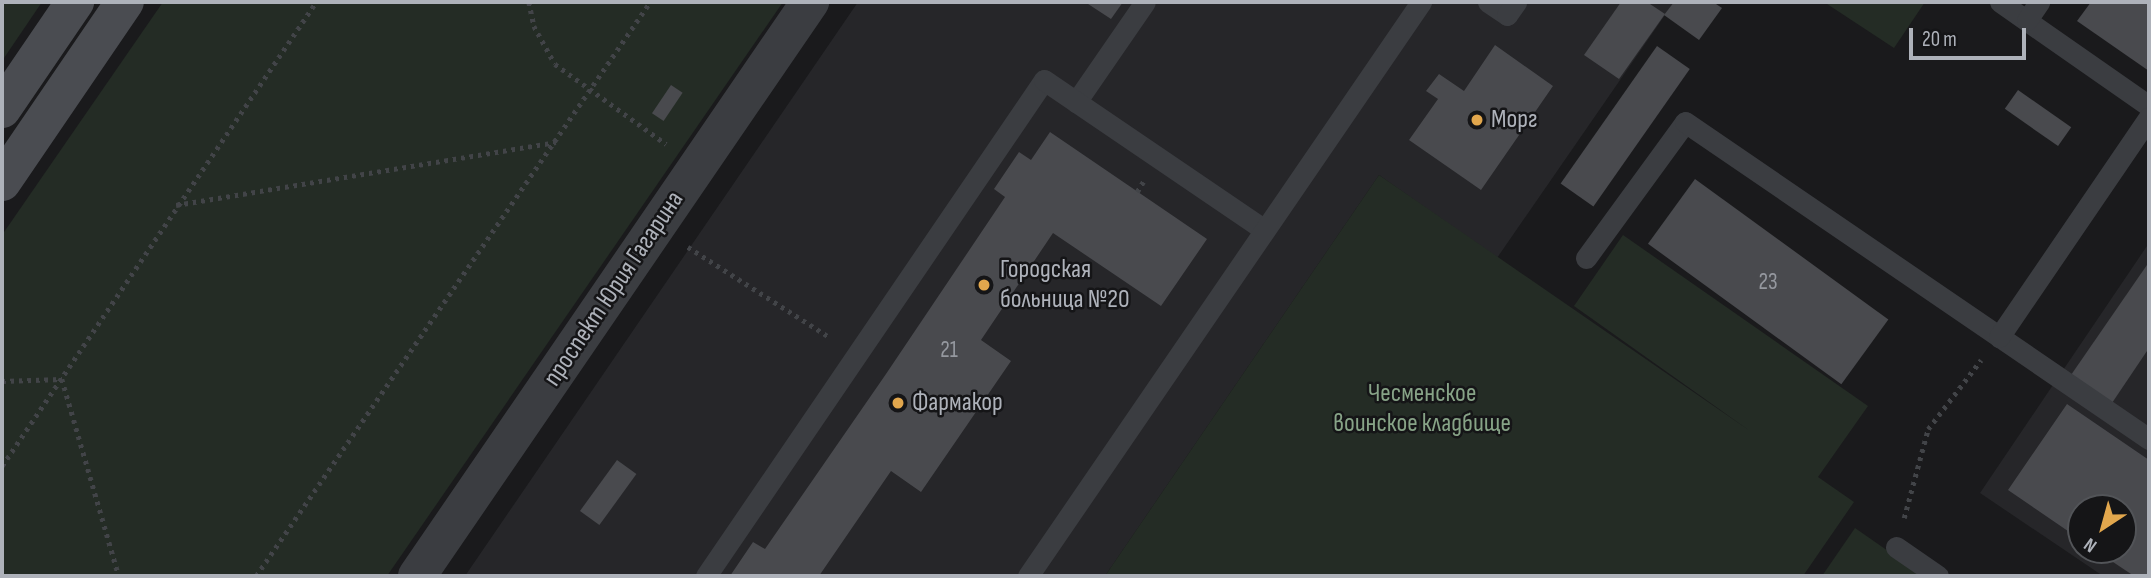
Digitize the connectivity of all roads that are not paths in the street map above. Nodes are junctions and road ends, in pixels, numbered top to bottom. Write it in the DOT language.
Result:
graph roads {
  1 [pos="75,2"];
  2 [pos="125,2"];
  3 [pos="810,2"];
  4 [pos="1145,2"];
  5 [pos="1422,2"];
  6 [pos="1488,2"];
  7 [pos="1516,2"];
  8 [pos="2000,2"];
  9 [pos="2039,2"];
  10 [pos="2027,20"];
  11 [pos="1076,102"];
  12 [pos="2149,106"];
  13 [pos="2,109"];
  14 [pos="2149,117"];
  15 [pos="2,182"];
  16 [pos="1263,229"];
  17 [pos="1586,258"];
  18 [pos="1999,337"];
  19 [pos="2149,439"];
  20 [pos="1896,547"];
  21 [pos="417,576"];
  22 [pos="706,576"];
  23 [pos="1028,576"];
  24 [pos="1938,576"];
  1 -- 13 [label="main road"];
  2 -- 15 [label="main road"];
  3 -- 21 [label="street, проспект Юрия Гагарина"];
  4 -- 11 [label="lane"];
  5 -- 16 [label="lane"];
  6 -- 7 [label="lane"];
  8 -- 10 [label="lane"];
  9 -- 10 [label="lane"];
  10 -- 12 [label="lane"];
  11 -- 16 [label="lane"];
  11 -- 22 [label="lane"];
  14 -- 18 [label="lane"];
  16 -- 23 [label="lane"];
  17 -- 18 [label="lane"];
  18 -- 19 [label="lane"];
  20 -- 24 [label="lane"];
}
